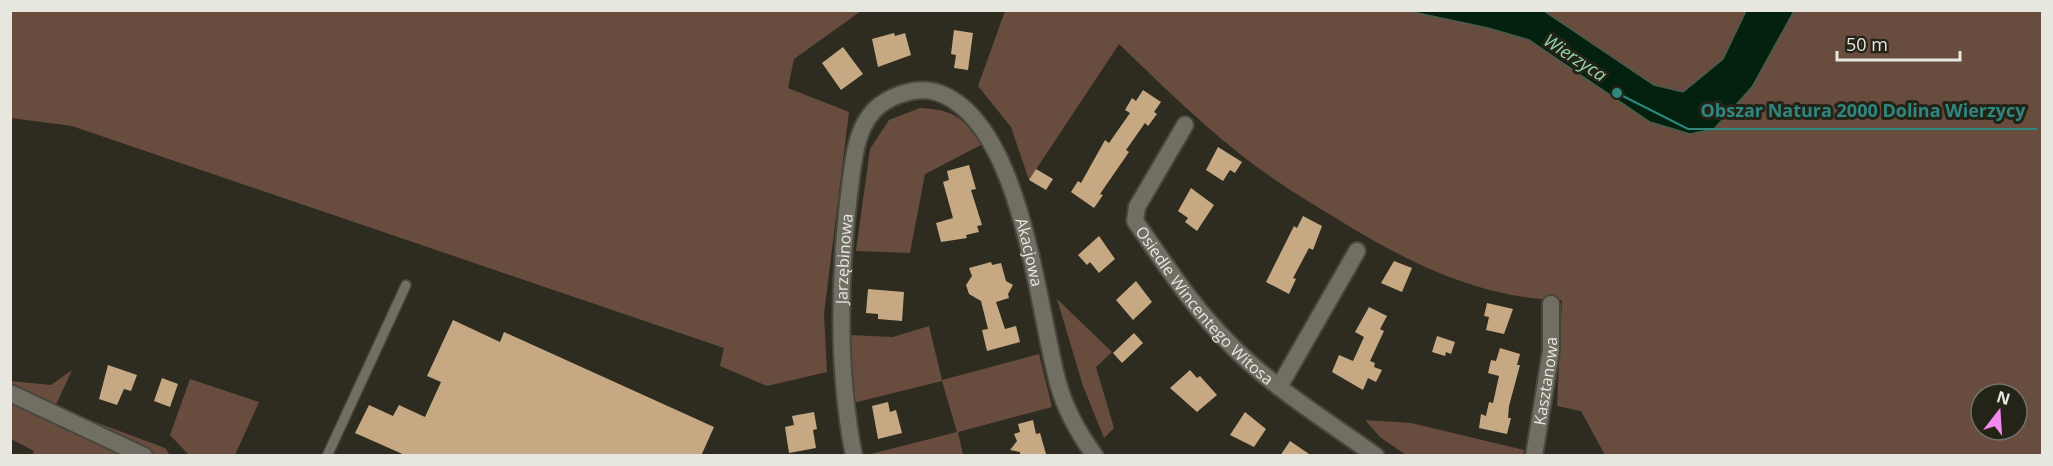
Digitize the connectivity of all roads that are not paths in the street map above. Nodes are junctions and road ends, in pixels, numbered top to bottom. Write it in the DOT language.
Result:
graph roads {
  1 [pos="914,91"];
  2 [pos="1185,125"];
  3 [pos="1357,251"];
  4 [pos="406,285"];
  5 [pos="1551,304"];
  6 [pos="1279,387"];
  7 [pos="10,393"];
  8 [pos="144,456"];
  9 [pos="327,456"];
  10 [pos="854,456"];
  11 [pos="1095,456"];
  12 [pos="1376,456"];
  13 [pos="1534,456"];
  1 -- 10 [label="street, Jarzębinowa"];
  1 -- 11 [label="street, Akacjowa"];
  2 -- 6 [label="street, Osiedle Wincentego Witosa"];
  3 -- 6 [label="street, Osiedle Wincentego Witosa"];
  4 -- 9 [label="lane"];
  5 -- 13 [label="street, Kasztanowa"];
  6 -- 12 [label="street, Osiedle Wincentego Witosa"];
  7 -- 8 [label="street"];
}
